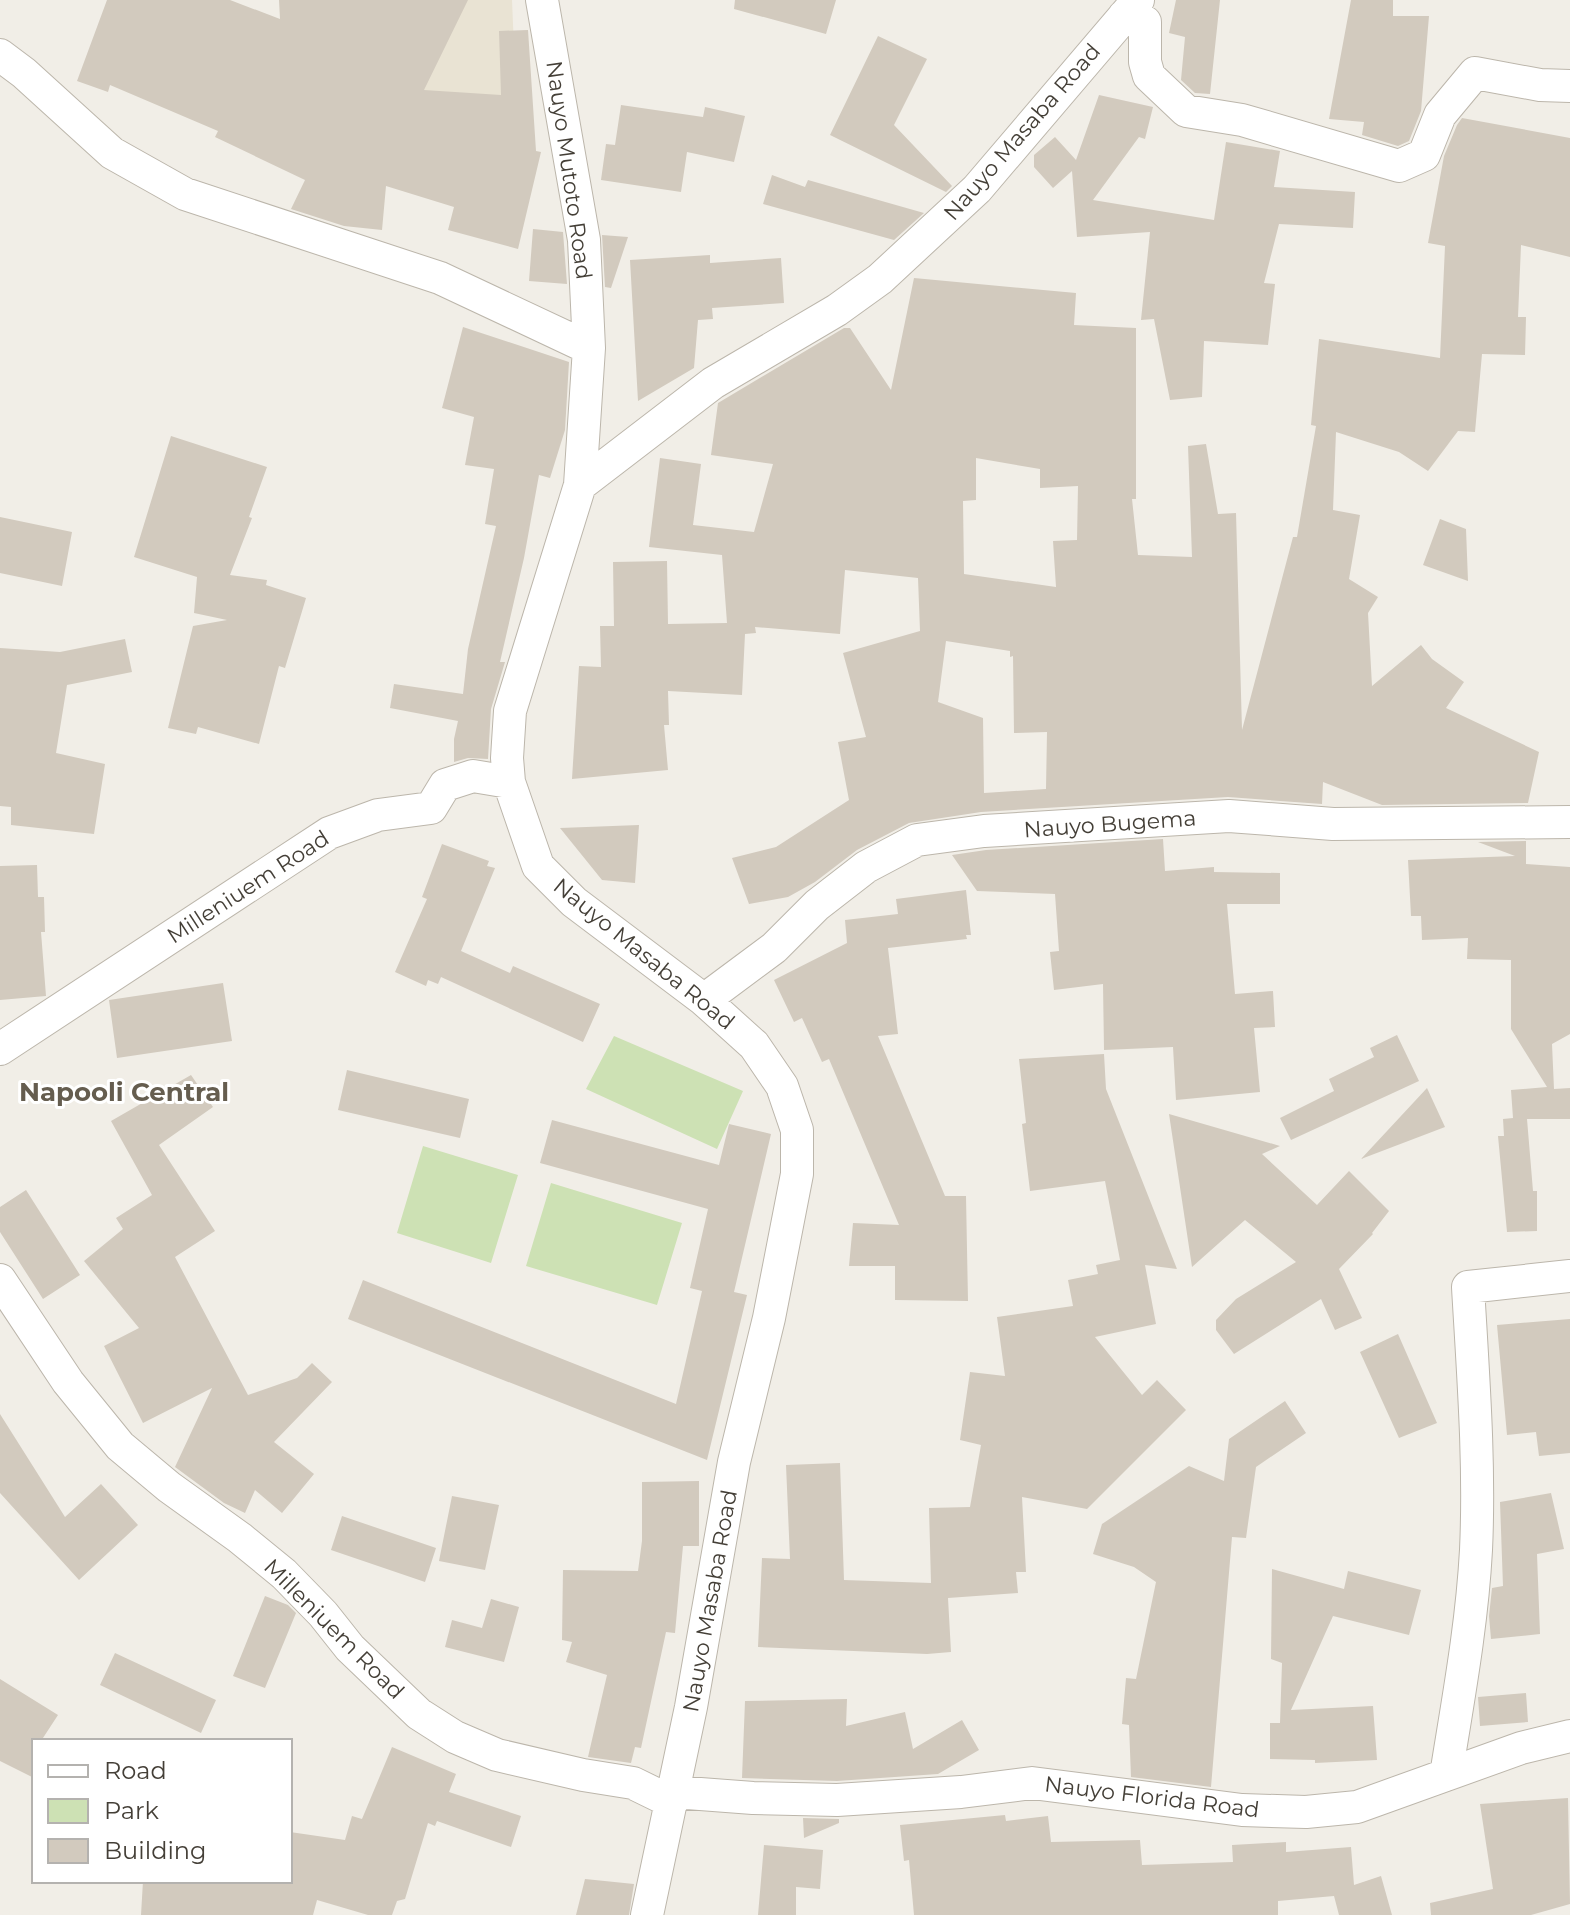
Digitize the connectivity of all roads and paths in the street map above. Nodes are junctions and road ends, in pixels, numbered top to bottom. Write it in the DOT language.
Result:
graph roads {
  1 [pos="542,0"];
  2 [pos="1131,8"];
  3 [pos="0,55"];
  4 [pos="1570,86"];
  5 [pos="589,348"];
  6 [pos="580,485"];
  7 [pos="509,782"];
  8 [pos="1570,822"];
  9 [pos="704,1000"];
  10 [pos="0,1049"];
  11 [pos="1570,1276"];
  12 [pos="0,1280"];
  13 [pos="1570,1736"];
  14 [pos="1446,1775"];
  15 [pos="673,1797"];
  16 [pos="647,1915"];
  1 -- 5 [label="street, Nauyo Mutoto Road"];
  2 -- 4 [label="street"];
  2 -- 6 [label="street, Nauyo Masaba Road"];
  3 -- 5 [label="street"];
  5 -- 6 [label="street, Nauyo Mutoto Road"];
  6 -- 7 [label="street, Nauyo Masaba Road"];
  7 -- 9 [label="street, Nauyo Masaba Road"];
  7 -- 10 [label="street, Milleniuem Road"];
  8 -- 9 [label="street, Nauyo Bugema"];
  9 -- 15 [label="street, Nauyo Masaba Road"];
  11 -- 14 [label="street"];
  12 -- 15 [label="street, Milleniuem Road"];
  13 -- 14 [label="street, Nauyo Florida Road"];
  14 -- 15 [label="street, Nauyo Florida Road"];
  15 -- 16 [label="street, Nauyo Masaba Road"];
}
